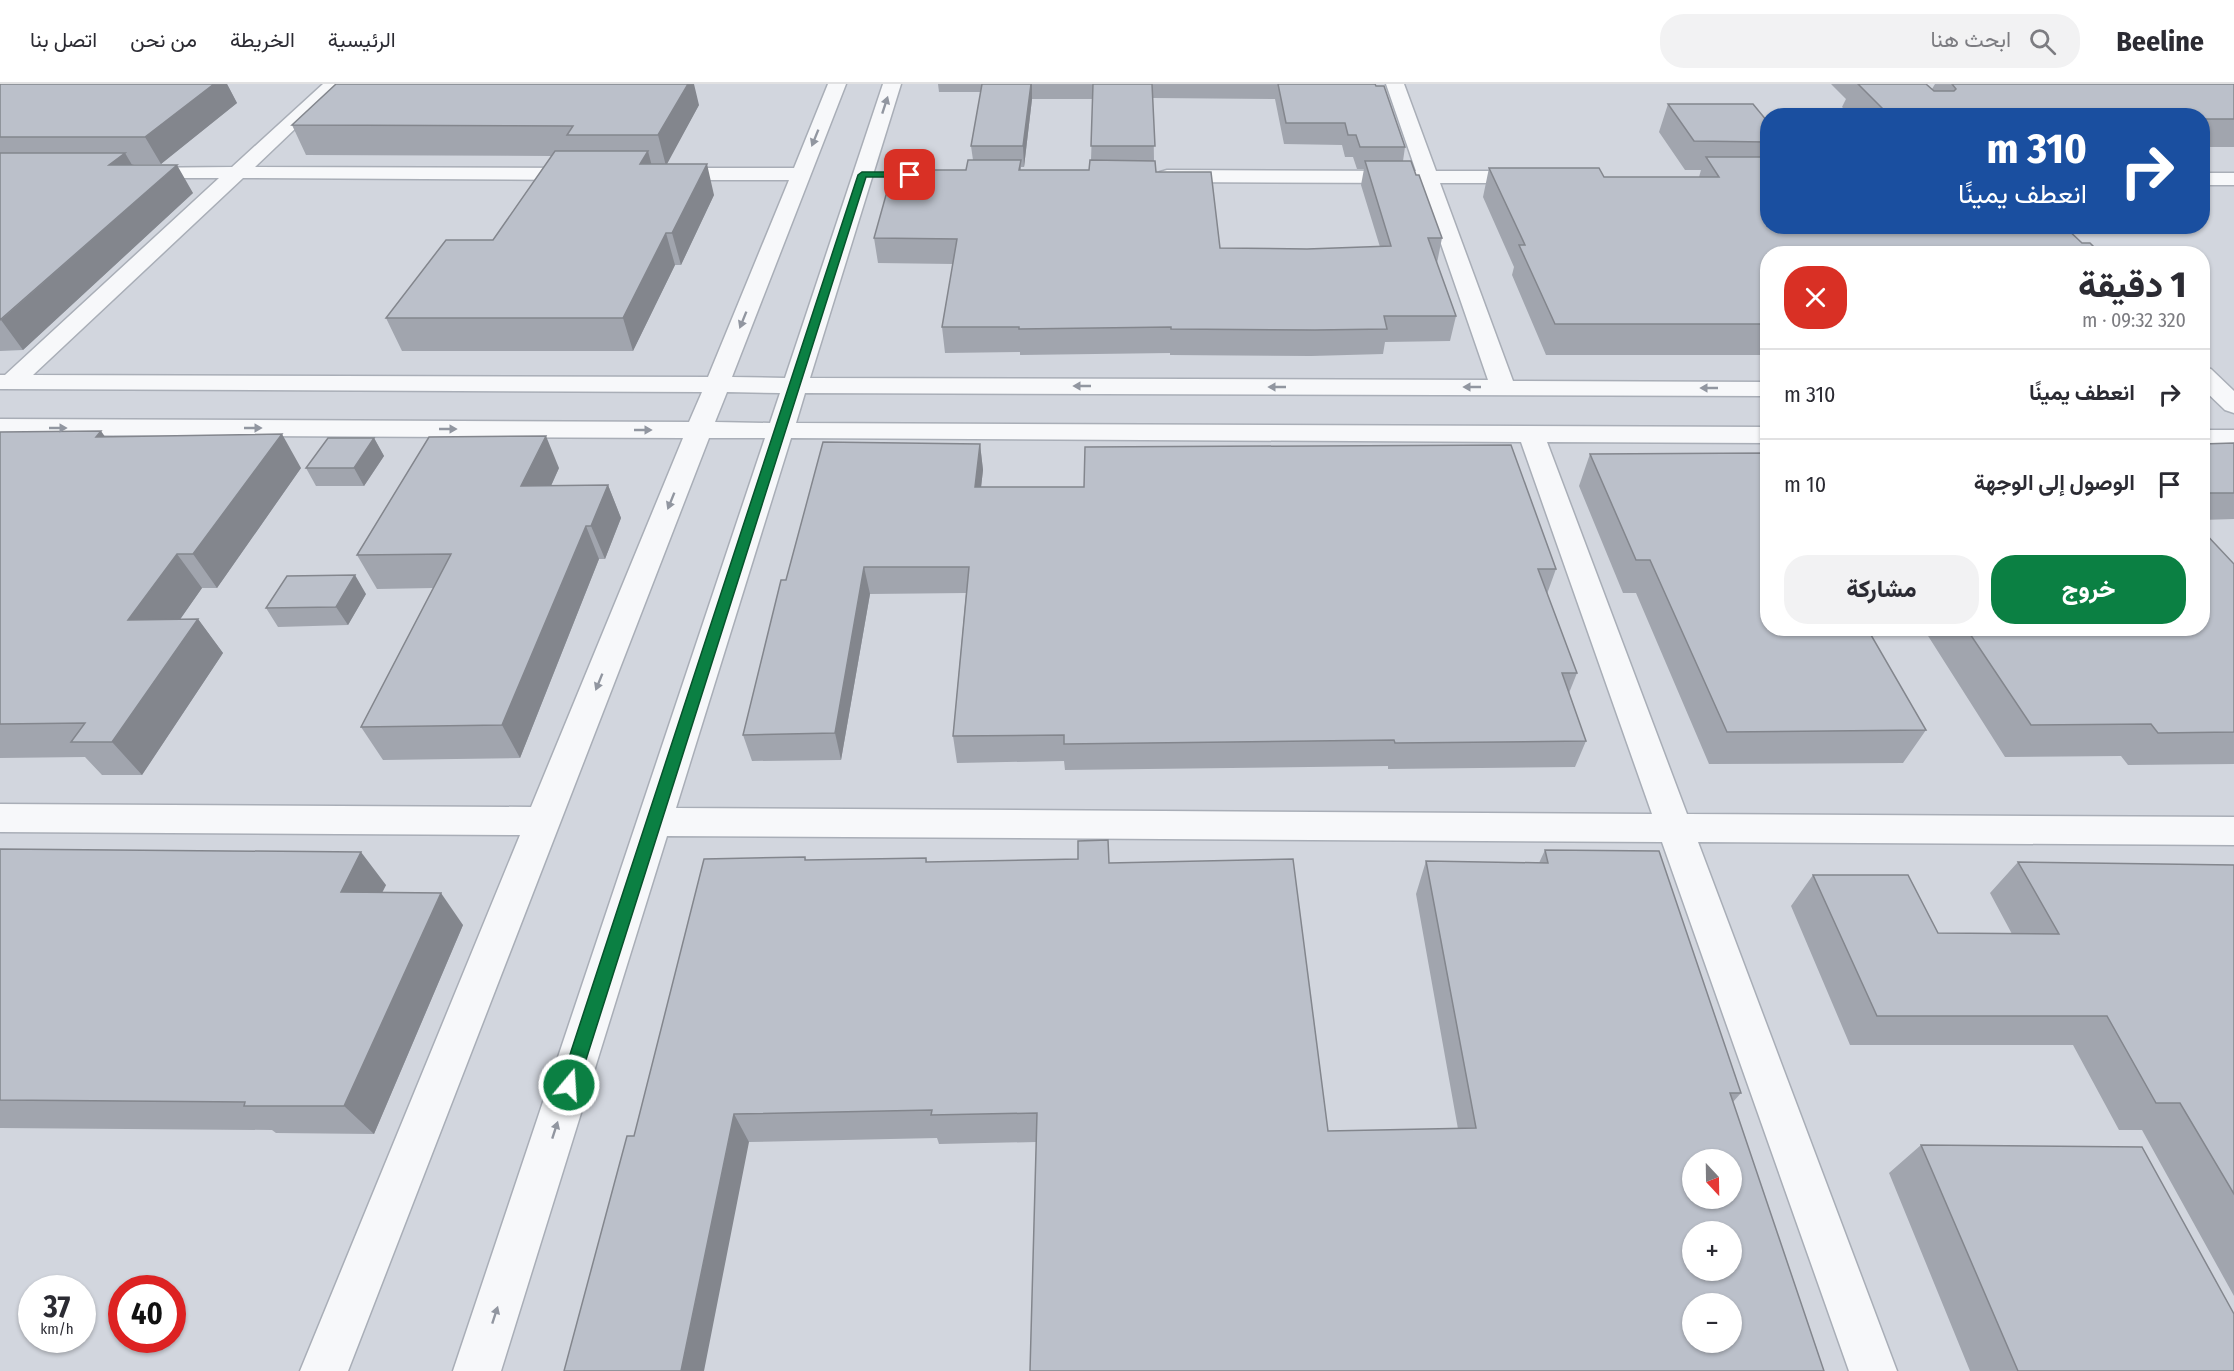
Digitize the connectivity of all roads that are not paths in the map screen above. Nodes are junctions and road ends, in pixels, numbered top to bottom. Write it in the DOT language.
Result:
graph roads {
  1 [pos="333,84"];
  2 [pos="837,84"];
  3 [pos="892,84"];
  4 [pos="1395,84"];
  5 [pos="118,172"];
  6 [pos="237,173"];
  7 [pos="597,174"];
  8 [pos="645,174"];
  9 [pos="801,174"];
  10 [pos="1145,176"];
  11 [pos="1428,177"];
  12 [pos="1557,177"];
  13 [pos="2210,179"];
  14 [pos="2234,179"];
  15 [pos="6,382"];
  16 [pos="2210,382"];
  17 [pos="717,385"];
  18 [pos="794,385"];
  19 [pos="1503,387"];
  20 [pos="1760,389"];
  21 [pos="2223,395"];
  22 [pos="0,427"];
  23 [pos="699,430"];
  24 [pos="780,431"];
  25 [pos="1531,434"];
  26 [pos="1760,435"];
  27 [pos="2210,438"];
  28 [pos="2234,438"];
  29 [pos="0,818"];
  30 [pos="543,821"];
  31 [pos="654,822"];
  32 [pos="1674,828"];
  33 [pos="2234,831"];
  34 [pos="324,1371"];
  35 [pos="477,1371"];
  36 [pos="1873,1371"];
  1 -- 6 [label="street"];
  2 -- 9 [label="street, one-way"];
  18 -- 3 [label="street, one-way"];
  4 -- 11 [label="street"];
  5 -- 6 [label="street"];
  6 -- 7 [label="street"];
  6 -- 15 [label="street"];
  8 -- 9 [label="street"];
  9 -- 17 [label="street, one-way"];
  10 -- 11 [label="street"];
  11 -- 12 [label="street"];
  11 -- 19 [label="street"];
  13 -- 14 [label="street"];
  15 -- 17 [label="street"];
  16 -- 21 [label="street"];
  17 -- 18 [label="street"];
  17 -- 23 [label="street"];
  19 -- 18 [label="street, one-way"];
  18 -- 24 [label="street"];
  20 -- 19 [label="street, one-way"];
  22 -- 23 [label="street, one-way"];
  23 -- 24 [label="street"];
  23 -- 30 [label="street, one-way"];
  24 -- 25 [label="street"];
  24 -- 31 [label="street"];
  25 -- 26 [label="street"];
  25 -- 32 [label="street"];
  27 -- 28 [label="street"];
  29 -- 30 [label="street"];
  30 -- 34 [label="street"];
  31 -- 32 [label="street"];
  35 -- 31 [label="street, one-way"];
  32 -- 33 [label="street"];
  32 -- 36 [label="street"];
}
